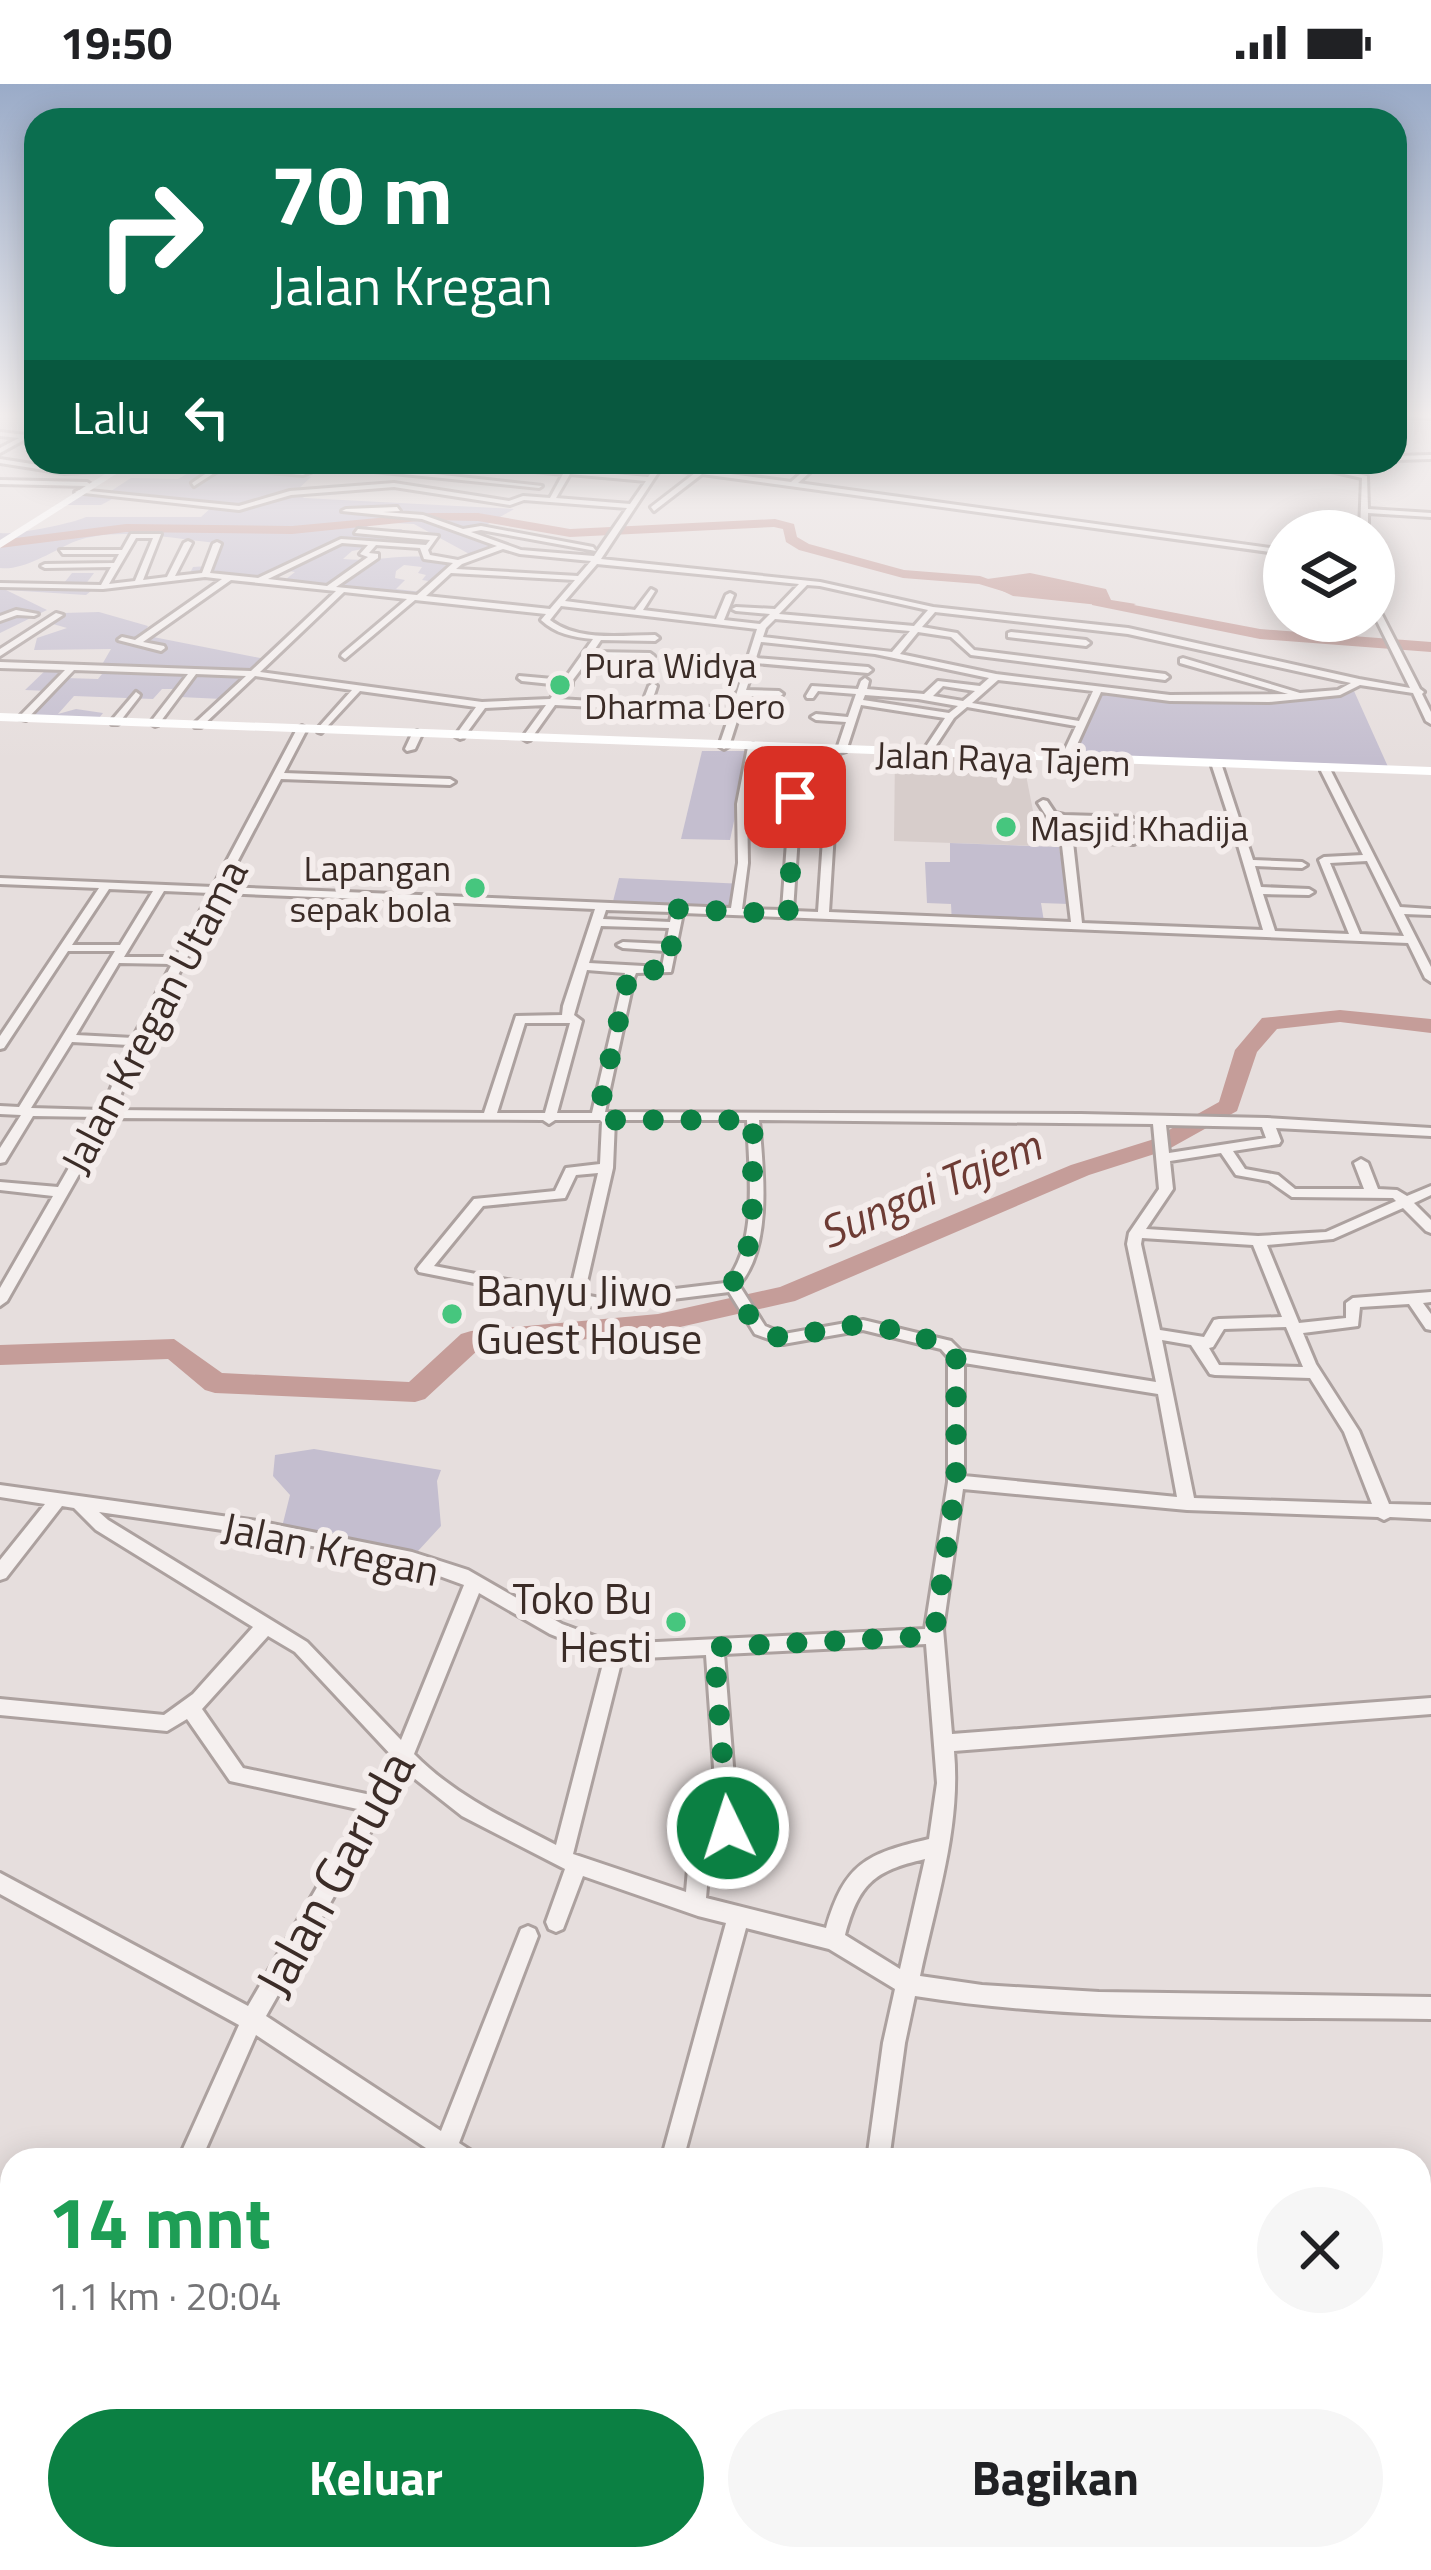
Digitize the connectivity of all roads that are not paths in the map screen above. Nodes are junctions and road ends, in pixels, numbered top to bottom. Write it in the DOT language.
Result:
graph roads {
  1 [pos="451,528"];
  2 [pos="481,528"];
  3 [pos="481,528"];
  4 [pos="616,528"];
  5 [pos="1114,528"];
  6 [pos="358,531"];
  7 [pos="461,532"];
  8 [pos="188,543"];
  9 [pos="374,543"];
  10 [pos="218,544"];
  11 [pos="503,547"];
  12 [pos="427,548"];
  13 [pos="1263,549"];
  14 [pos="63,552"];
  15 [pos="123,552"];
  16 [pos="601,553"];
  17 [pos="459,562"];
  18 [pos="116,565"];
  19 [pos="45,566"];
  20 [pos="449,571"];
  21 [pos="205,575"];
  22 [pos="170,578"];
  23 [pos="230,578"];
  24 [pos="579,578"];
  25 [pos="259,581"];
  26 [pos="137,583"];
  27 [pos="805,583"];
  28 [pos="0,585"];
  29 [pos="104,587"];
  30 [pos="329,588"];
  31 [pos="342,590"];
  32 [pos="651,591"];
  33 [pos="870,592"];
  34 [pos="730,595"];
  35 [pos="416,598"];
  36 [pos="559,603"];
  37 [pos="859,605"];
  38 [pos="736,609"];
  39 [pos="933,609"];
  40 [pos="551,612"];
  41 [pos="638,612"];
  42 [pos="34,614"];
  43 [pos="775,614"];
  44 [pos="59,615"];
  45 [pos="668,615"];
  46 [pos="0,619"];
  47 [pos="719,622"];
  48 [pos="1047,622"];
  49 [pos="761,627"];
  50 [pos="1090,627"];
  51 [pos="916,628"];
  52 [pos="1012,634"];
  53 [pos="599,636"];
  54 [pos="655,638"];
  55 [pos="758,639"];
  56 [pos="1040,639"];
  57 [pos="122,640"];
  58 [pos="1390,642"];
  59 [pos="136,643"];
  60 [pos="1086,643"];
  61 [pos="1187,646"];
  62 [pos="161,648"];
  63 [pos="0,653"];
  64 [pos="105,653"];
  65 [pos="587,654"];
  66 [pos="888,654"];
  67 [pos="986,654"];
  68 [pos="345,656"];
  69 [pos="750,660"];
  70 [pos="1183,661"];
  71 [pos="0,665"];
  72 [pos="72,667"];
  73 [pos="1073,667"];
  74 [pos="92,668"];
  75 [pos="868,670"];
  76 [pos="194,671"];
  77 [pos="967,671"];
  78 [pos="250,673"];
  79 [pos="996,677"];
  80 [pos="1165,677"];
  81 [pos="522,678"];
  82 [pos="1359,682"];
  83 [pos="569,683"];
  84 [pos="653,686"];
  85 [pos="359,687"];
  86 [pos="982,689"];
  87 [pos="1098,689"];
  88 [pos="740,692"];
  89 [pos="1420,692"];
  90 [pos="136,694"];
  91 [pos="779,694"];
  92 [pos="810,696"];
  93 [pos="863,696"];
  94 [pos="1304,696"];
  95 [pos="927,697"];
  96 [pos="1170,698"];
  97 [pos="555,702"];
  98 [pos="967,704"];
  99 [pos="482,705"];
  100 [pos="646,707"];
  101 [pos="734,711"];
  102 [pos="951,716"];
  103 [pos="0,717"];
  104 [pos="816,717"];
  105 [pos="22,718"];
  106 [pos="853,720"];
  107 [pos="1431,721"];
  108 [pos="115,722"];
  109 [pos="155,723"];
  110 [pos="1080,724"];
  111 [pos="198,725"];
  112 [pos="302,729"];
  113 [pos="321,730"];
  114 [pos="417,734"];
  115 [pos="460,736"];
  116 [pos="527,738"];
  117 [pos="724,746"];
  118 [pos="753,748"];
  119 [pos="410,749"];
  120 [pos="838,751"];
  121 [pos="926,754"];
  122 [pos="794,755"];
  123 [pos="1065,760"];
  124 [pos="1217,766"];
  125 [pos="1326,770"];
  126 [pos="1431,771"];
  127 [pos="278,776"];
  128 [pos="450,782"];
  129 [pos="1043,802"];
  130 [pos="1064,818"];
  131 [pos="1131,820"];
  132 [pos="1199,827"];
  133 [pos="1067,839"];
  134 [pos="1134,841"];
  135 [pos="1242,842"];
  136 [pos="1372,858"];
  137 [pos="1249,863"];
  138 [pos="1302,866"];
  139 [pos="0,881"];
  140 [pos="105,887"];
  141 [pos="160,888"];
  142 [pos="1256,890"];
  143 [pos="220,891"];
  144 [pos="1309,892"];
  145 [pos="602,906"];
  146 [pos="678,909"];
  147 [pos="1396,910"];
  148 [pos="736,912"];
  149 [pos="1431,912"];
  150 [pos="788,914"];
  151 [pos="823,916"];
  152 [pos="597,922"];
  153 [pos="674,925"];
  154 [pos="1076,926"];
  155 [pos="1270,934"];
  156 [pos="1356,938"];
  157 [pos="1412,940"];
  158 [pos="623,945"];
  159 [pos="64,948"];
  160 [pos="671,948"];
  161 [pos="121,954"];
  162 [pos="179,961"];
  163 [pos="582,966"];
  164 [pos="632,970"];
  165 [pos="1431,978"];
  166 [pos="573,1018"];
  167 [pos="71,1038"];
  168 [pos="136,1042"];
  169 [pos="0,1045"];
  170 [pos="0,1111"];
  171 [pos="105,1117"];
  172 [pos="488,1118"];
  173 [pos="549,1120"];
  174 [pos="609,1120"];
  175 [pos="753,1120"];
  176 [pos="1159,1121"];
  177 [pos="1266,1128"];
  178 [pos="1431,1132"];
  179 [pos="1225,1149"];
  180 [pos="1163,1150"];
  181 [pos="0,1160"];
  182 [pos="1361,1163"];
  183 [pos="606,1168"];
  184 [pos="0,1186"];
  185 [pos="1431,1190"];
  186 [pos="1372,1191"];
  187 [pos="60,1192"];
  188 [pos="1406,1198"];
  189 [pos="1431,1228"];
  190 [pos="1136,1232"];
  191 [pos="1258,1241"];
  192 [pos="6,1282"];
  193 [pos="735,1291"];
  194 [pos="1431,1297"];
  195 [pos="576,1299"];
  196 [pos="1413,1299"];
  197 [pos="0,1300"];
  198 [pos="1431,1325"];
  199 [pos="1291,1326"];
  200 [pos="1155,1334"];
  201 [pos="1197,1342"];
  202 [pos="956,1356"];
  203 [pos="1313,1372"];
  204 [pos="1165,1389"];
  205 [pos="956,1482"];
  206 [pos="0,1491"];
  207 [pos="68,1500"];
  208 [pos="1187,1504"];
  209 [pos="1431,1512"];
  210 [pos="1384,1513"];
  211 [pos="0,1574"];
  212 [pos="474,1583"];
  213 [pos="267,1624"];
  214 [pos="934,1636"];
  215 [pos="714,1647"];
  216 [pos="615,1652"];
  217 [pos="1431,1706"];
  218 [pos="0,1707"];
  219 [pos="191,1709"];
  220 [pos="944,1743"];
  221 [pos="404,1755"];
  222 [pos="373,1804"];
  223 [pos="939,1846"];
  224 [pos="569,1861"];
  225 [pos="0,1882"];
  226 [pos="695,1905"];
  227 [pos="739,1915"];
  228 [pos="556,1922"];
  229 [pos="528,1936"];
  230 [pos="833,1940"];
  231 [pos="906,1984"];
  232 [pos="1431,2008"];
  233 [pos="252,2020"];
  234 [pos="193,2148"];
  235 [pos="444,2148"];
  236 [pos="457,2148"];
  237 [pos="675,2148"];
  238 [pos="880,2148"];
  1 -- 7 [label="street"];
  2 -- 16 [label="street"];
  3 -- 7 [label="street"];
  4 -- 16 [label="street"];
  5 -- 13 [label="street"];
  6 -- 12 [label="street"];
  7 -- 11 [label="street"];
  8 -- 22 [label="street"];
  9 -- 12 [label="street"];
  9 -- 25 [label="street"];
  9 -- 30 [label="street"];
  10 -- 21 [label="street"];
  11 -- 16 [label="street"];
  11 -- 17 [label="street"];
  12 -- 17 [label="street"];
  14 -- 15 [label="street"];
  15 -- 18 [label="street"];
  15 -- 26 [label="street"];
  16 -- 24 [label="street"];
  16 -- 27 [label="street"];
  17 -- 20 [label="street"];
  18 -- 19 [label="street"];
  18 -- 29 [label="street"];
  20 -- 24 [label="street"];
  20 -- 35 [label="street"];
  21 -- 22 [label="street"];
  21 -- 23 [label="street"];
  22 -- 26 [label="street"];
  23 -- 25 [label="street"];
  23 -- 59 [label="street"];
  24 -- 36 [label="street"];
  25 -- 30 [label="street"];
  26 -- 29 [label="street"];
  27 -- 33 [label="street"];
  27 -- 43 [label="street"];
  28 -- 29 [label="street"];
  30 -- 31 [label="street"];
  31 -- 35 [label="street"];
  31 -- 78 [label="street"];
  32 -- 41 [label="street"];
  33 -- 37 [label="street"];
  33 -- 39 [label="street"];
  34 -- 47 [label="street"];
  35 -- 40 [label="street"];
  35 -- 68 [label="street"];
  36 -- 40 [label="street"];
  36 -- 41 [label="street"];
  38 -- 43 [label="street"];
  39 -- 48 [label="street"];
  39 -- 51 [label="street"];
  40 -- 53 [label="street"];
  41 -- 45 [label="street"];
  42 -- 46 [label="street"];
  43 -- 49 [label="street"];
  43 -- 51 [label="street"];
  44 -- 63 [label="street"];
  45 -- 47 [label="street"];
  45 -- 54 [label="street"];
  47 -- 49 [label="street"];
  48 -- 50 [label="street"];
  48 -- 56 [label="street"];
  49 -- 55 [label="street"];
  50 -- 60 [label="street"];
  50 -- 61 [label="street"];
  51 -- 66 [label="street"];
  51 -- 67 [label="street"];
  52 -- 56 [label="street"];
  53 -- 54 [label="street"];
  53 -- 65 [label="street"];
  54 -- 65 [label="street"];
  55 -- 66 [label="street"];
  55 -- 69 [label="street"];
  56 -- 60 [label="street"];
  57 -- 59 [label="street"];
  58 -- 89 [label="street"];
  59 -- 62 [label="street"];
  60 -- 73 [label="street"];
  61 -- 70 [label="street"];
  61 -- 82 [label="street"];
  64 -- 74 [label="street"];
  65 -- 83 [label="street"];
  66 -- 75 [label="street"];
  66 -- 77 [label="street"];
  67 -- 73 [label="street"];
  67 -- 77 [label="street"];
  69 -- 75 [label="street"];
  69 -- 88 [label="street"];
  70 -- 80 [label="street"];
  70 -- 94 [label="street"];
  71 -- 72 [label="street"];
  72 -- 74 [label="street"];
  72 -- 105 [label="street"];
  73 -- 80 [label="street"];
  74 -- 76 [label="street"];
  75 -- 93 [label="street"];
  76 -- 78 [label="street"];
  76 -- 109 [label="street"];
  77 -- 79 [label="street"];
  78 -- 85 [label="street"];
  78 -- 111 [label="street"];
  79 -- 86 [label="street"];
  79 -- 87 [label="street"];
  80 -- 96 [label="street"];
  81 -- 83 [label="street"];
  82 -- 89 [label="street"];
  82 -- 94 [label="street"];
  83 -- 97 [label="street"];
  84 -- 100 [label="street"];
  85 -- 99 [label="street"];
  85 -- 113 [label="street"];
  86 -- 95 [label="street"];
  86 -- 98 [label="street"];
  87 -- 96 [label="street"];
  87 -- 110 [label="street"];
  88 -- 91 [label="street"];
  88 -- 101 [label="street"];
  89 -- 107 [label="street"];
  90 -- 108 [label="street"];
  92 -- 93 [label="street"];
  93 -- 95 [label="street"];
  93 -- 102 [label="street"];
  93 -- 106 [label="street"];
  94 -- 96 [label="street"];
  95 -- 98 [label="street"];
  97 -- 99 [label="street"];
  97 -- 100 [label="street"];
  97 -- 116 [label="street"];
  98 -- 102 [label="street"];
  98 -- 110 [label="street"];
  99 -- 115 [label="street"];
  100 -- 101 [label="street"];
  101 -- 117 [label="street"];
  102 -- 121 [label="street"];
  103 -- 105 [label="main road, Jalan Raya Tajem"];
  104 -- 106 [label="street"];
  105 -- 108 [label="main road, Jalan Raya Tajem"];
  106 -- 120 [label="street"];
  108 -- 109 [label="main road, Jalan Raya Tajem"];
  109 -- 111 [label="main road, Jalan Raya Tajem"];
  110 -- 123 [label="street"];
  111 -- 112 [label="main road, Jalan Raya Tajem"];
  112 -- 113 [label="main road, Jalan Raya Tajem"];
  112 -- 127 [label="street, Jalan Kregan Utama"];
  113 -- 114 [label="main road, Jalan Raya Tajem"];
  114 -- 115 [label="main road, Jalan Raya Tajem"];
  114 -- 119 [label="street"];
  115 -- 116 [label="main road, Jalan Raya Tajem"];
  116 -- 117 [label="main road, Jalan Raya Tajem"];
  117 -- 118 [label="main road, Jalan Raya Tajem"];
  118 -- 122 [label="main road, Jalan Raya Tajem"];
  118 -- 148 [label="street"];
  120 -- 121 [label="main road, Jalan Raya Tajem"];
  120 -- 122 [label="main road, Jalan Raya Tajem"];
  120 -- 151 [label="street"];
  121 -- 123 [label="main road, Jalan Raya Tajem"];
  122 -- 150 [label="street"];
  123 -- 124 [label="main road, Jalan Raya Tajem"];
  124 -- 125 [label="main road, Jalan Raya Tajem"];
  124 -- 132 [label="street"];
  125 -- 126 [label="main road, Jalan Raya Tajem"];
  125 -- 136 [label="street"];
  127 -- 128 [label="street"];
  127 -- 143 [label="street, Jalan Kregan Utama"];
  129 -- 130 [label="street"];
  130 -- 131 [label="street"];
  130 -- 133 [label="street"];
  133 -- 134 [label="street"];
  133 -- 154 [label="street"];
  135 -- 137 [label="street"];
  136 -- 147 [label="street"];
  136 -- 156 [label="street"];
  137 -- 138 [label="street"];
  137 -- 142 [label="street"];
  139 -- 140 [label="street"];
  140 -- 141 [label="street"];
  140 -- 159 [label="street"];
  141 -- 143 [label="street"];
  141 -- 161 [label="street"];
  142 -- 144 [label="street"];
  142 -- 155 [label="street"];
  143 -- 145 [label="street"];
  143 -- 162 [label="street, Jalan Kregan Utama"];
  145 -- 146 [label="street"];
  145 -- 152 [label="street"];
  146 -- 148 [label="street"];
  146 -- 153 [label="street"];
  147 -- 149 [label="street"];
  147 -- 157 [label="street"];
  148 -- 150 [label="street"];
  150 -- 151 [label="street"];
  151 -- 154 [label="street"];
  152 -- 153 [label="street"];
  152 -- 163 [label="street"];
  153 -- 160 [label="street"];
  154 -- 155 [label="street"];
  155 -- 156 [label="street"];
  156 -- 157 [label="street"];
  157 -- 165 [label="street"];
  158 -- 160 [label="street"];
  159 -- 161 [label="street"];
  159 -- 169 [label="street"];
  160 -- 164 [label="street"];
  161 -- 162 [label="street"];
  161 -- 167 [label="street"];
  162 -- 168 [label="street, Jalan Kregan Utama"];
  163 -- 164 [label="street"];
  163 -- 166 [label="street"];
  164 -- 174 [label="street"];
  166 -- 172 [label="street"];
  166 -- 173 [label="street"];
  167 -- 168 [label="street"];
  167 -- 170 [label="street"];
  168 -- 171 [label="street, Jalan Kregan Utama"];
  171 -- 172 [label="street"];
  171 -- 181 [label="street"];
  171 -- 187 [label="street, Jalan Kregan Utama"];
  172 -- 173 [label="street"];
  173 -- 174 [label="street"];
  174 -- 175 [label="street"];
  174 -- 183 [label="street"];
  175 -- 176 [label="street"];
  175 -- 193 [label="street"];
  176 -- 177 [label="street"];
  176 -- 180 [label="street"];
  177 -- 178 [label="street"];
  177 -- 179 [label="street"];
  179 -- 180 [label="street"];
  179 -- 186 [label="street"];
  180 -- 190 [label="street"];
  182 -- 186 [label="street"];
  183 -- 195 [label="street"];
  183 -- 195 [label="street"];
  184 -- 187 [label="street"];
  185 -- 188 [label="street"];
  186 -- 188 [label="street"];
  187 -- 192 [label="street, Jalan Kregan Utama"];
  188 -- 189 [label="street"];
  188 -- 191 [label="street"];
  190 -- 191 [label="street"];
  190 -- 200 [label="street"];
  191 -- 199 [label="street"];
  192 -- 197 [label="street, Jalan Kregan Utama"];
  193 -- 195 [label="street"];
  193 -- 202 [label="street"];
  194 -- 196 [label="street"];
  196 -- 198 [label="street"];
  196 -- 199 [label="street"];
  199 -- 201 [label="street"];
  199 -- 203 [label="street"];
  200 -- 201 [label="street"];
  200 -- 204 [label="street"];
  201 -- 203 [label="street"];
  202 -- 204 [label="street"];
  202 -- 205 [label="street"];
  203 -- 210 [label="street"];
  204 -- 208 [label="street"];
  205 -- 208 [label="street"];
  205 -- 214 [label="street"];
  206 -- 207 [label="street, Jalan Kregan"];
  207 -- 211 [label="street"];
  207 -- 212 [label="street, Jalan Kregan"];
  207 -- 213 [label="street"];
  208 -- 210 [label="street"];
  209 -- 210 [label="street"];
  212 -- 216 [label="street, Jalan Kregan"];
  212 -- 221 [label="street, Jalan Garuda"];
  213 -- 219 [label="street"];
  213 -- 221 [label="street"];
  214 -- 215 [label="street, Jalan Kregan"];
  214 -- 220 [label="street"];
  215 -- 216 [label="street, Jalan Kregan"];
  215 -- 226 [label="street"];
  216 -- 224 [label="street"];
  217 -- 220 [label="street"];
  218 -- 219 [label="street"];
  219 -- 222 [label="street"];
  220 -- 223 [label="street"];
  221 -- 222 [label="street, Jalan Garuda"];
  221 -- 224 [label="street"];
  222 -- 233 [label="street, Jalan Garuda"];
  223 -- 230 [label="street"];
  223 -- 231 [label="street"];
  224 -- 226 [label="street"];
  224 -- 228 [label="street"];
  225 -- 233 [label="street"];
  226 -- 227 [label="street"];
  227 -- 230 [label="street"];
  227 -- 237 [label="street"];
  229 -- 236 [label="street"];
  230 -- 231 [label="street"];
  231 -- 232 [label="street"];
  231 -- 238 [label="street"];
  233 -- 234 [label="street, Jalan Garuda"];
  233 -- 235 [label="street"];
}
